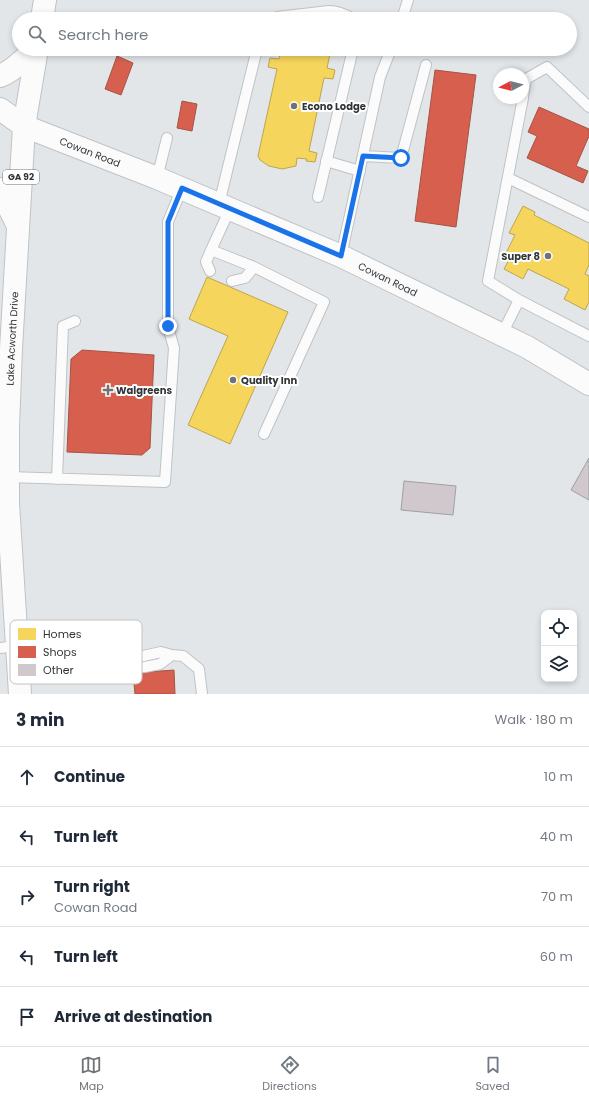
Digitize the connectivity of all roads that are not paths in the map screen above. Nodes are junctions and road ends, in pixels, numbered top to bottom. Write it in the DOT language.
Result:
graph roads {
  1 [pos="45,0"];
  2 [pos="408,0"];
  3 [pos="43,12"];
  4 [pos="314,12"];
  5 [pos="340,12"];
  6 [pos="404,12"];
  7 [pos="28,56"];
  8 [pos="35,56"];
  9 [pos="256,56"];
  10 [pos="351,56"];
  11 [pos="388,56"];
  12 [pos="426,65"];
  13 [pos="0,76"];
  14 [pos="529,77"];
  15 [pos="522,104"];
  16 [pos="589,107"];
  17 [pos="0,109"];
  18 [pos="24,126"];
  19 [pos="0,129"];
  20 [pos="167,138"];
  21 [pos="363,156"];
  22 [pos="326,161"];
  23 [pos="360,171"];
  24 [pos="157,178"];
  25 [pos="508,178"];
  26 [pos="182,188"];
  27 [pos="0,189"];
  28 [pos="318,197"];
  29 [pos="225,206"];
  30 [pos="589,217"];
  31 [pos="18,227"];
  32 [pos="211,250"];
  33 [pos="341,256"];
  34 [pos="254,267"];
  35 [pos="210,271"];
  36 [pos="232,281"];
  37 [pos="519,300"];
  38 [pos="75,321"];
  39 [pos="502,334"];
  40 [pos="589,336"];
  41 [pos="5,348"];
  42 [pos="589,384"];
  43 [pos="264,434"];
  44 [pos="8,477"];
  45 [pos="57,479"];
  46 [pos="8,647"];
  47 [pos="142,656"];
  48 [pos="17,684"];
  49 [pos="20,694"];
  50 [pos="202,694"];
  1 -- 3 [label="main road"];
  2 -- 6 [label="lane"];
  4 -- 5 [label="lane"];
  7 -- 13 [label="main road"];
  8 -- 18 [label="main road, Lake Acworth Drive"];
  9 -- 29 [label="lane"];
  10 -- 22 [label="lane"];
  11 -- 21 [label="lane"];
  12 -- 21 [label="lane"];
  14 -- 16 [label="lane"];
  15 -- 25 [label="lane"];
  17 -- 18 [label="main road"];
  18 -- 19 [label="main road"];
  18 -- 24 [label="main road, Cowan Road"];
  18 -- 31 [label="main road, Lake Acworth Drive / GA 92"];
  20 -- 24 [label="lane"];
  21 -- 23 [label="lane"];
  22 -- 23 [label="lane"];
  22 -- 28 [label="lane"];
  23 -- 33 [label="lane"];
  24 -- 26 [label="main road, Cowan Road"];
  25 -- 30 [label="lane"];
  25 -- 37 [label="lane"];
  26 -- 29 [label="main road, Cowan Road"];
  26 -- 45 [label="lane"];
  27 -- 31 [label="main road"];
  29 -- 32 [label="lane"];
  29 -- 33 [label="main road, Cowan Road"];
  31 -- 41 [label="main road, Lake Acworth Drive / GA 92"];
  32 -- 34 [label="lane"];
  32 -- 35 [label="lane"];
  33 -- 39 [label="main road, Cowan Road"];
  34 -- 36 [label="lane"];
  34 -- 43 [label="lane"];
  37 -- 39 [label="lane"];
  37 -- 40 [label="lane"];
  38 -- 45 [label="lane"];
  39 -- 42 [label="main road, Cowan Road"];
  41 -- 44 [label="main road, Lake Acworth Drive / GA 92"];
  44 -- 45 [label="lane"];
  44 -- 46 [label="main road, Lake Acworth Drive / GA 92"];
  47 -- 50 [label="lane"];
  48 -- 49 [label="main road, Lake Acworth Drive / GA 92"];
}
